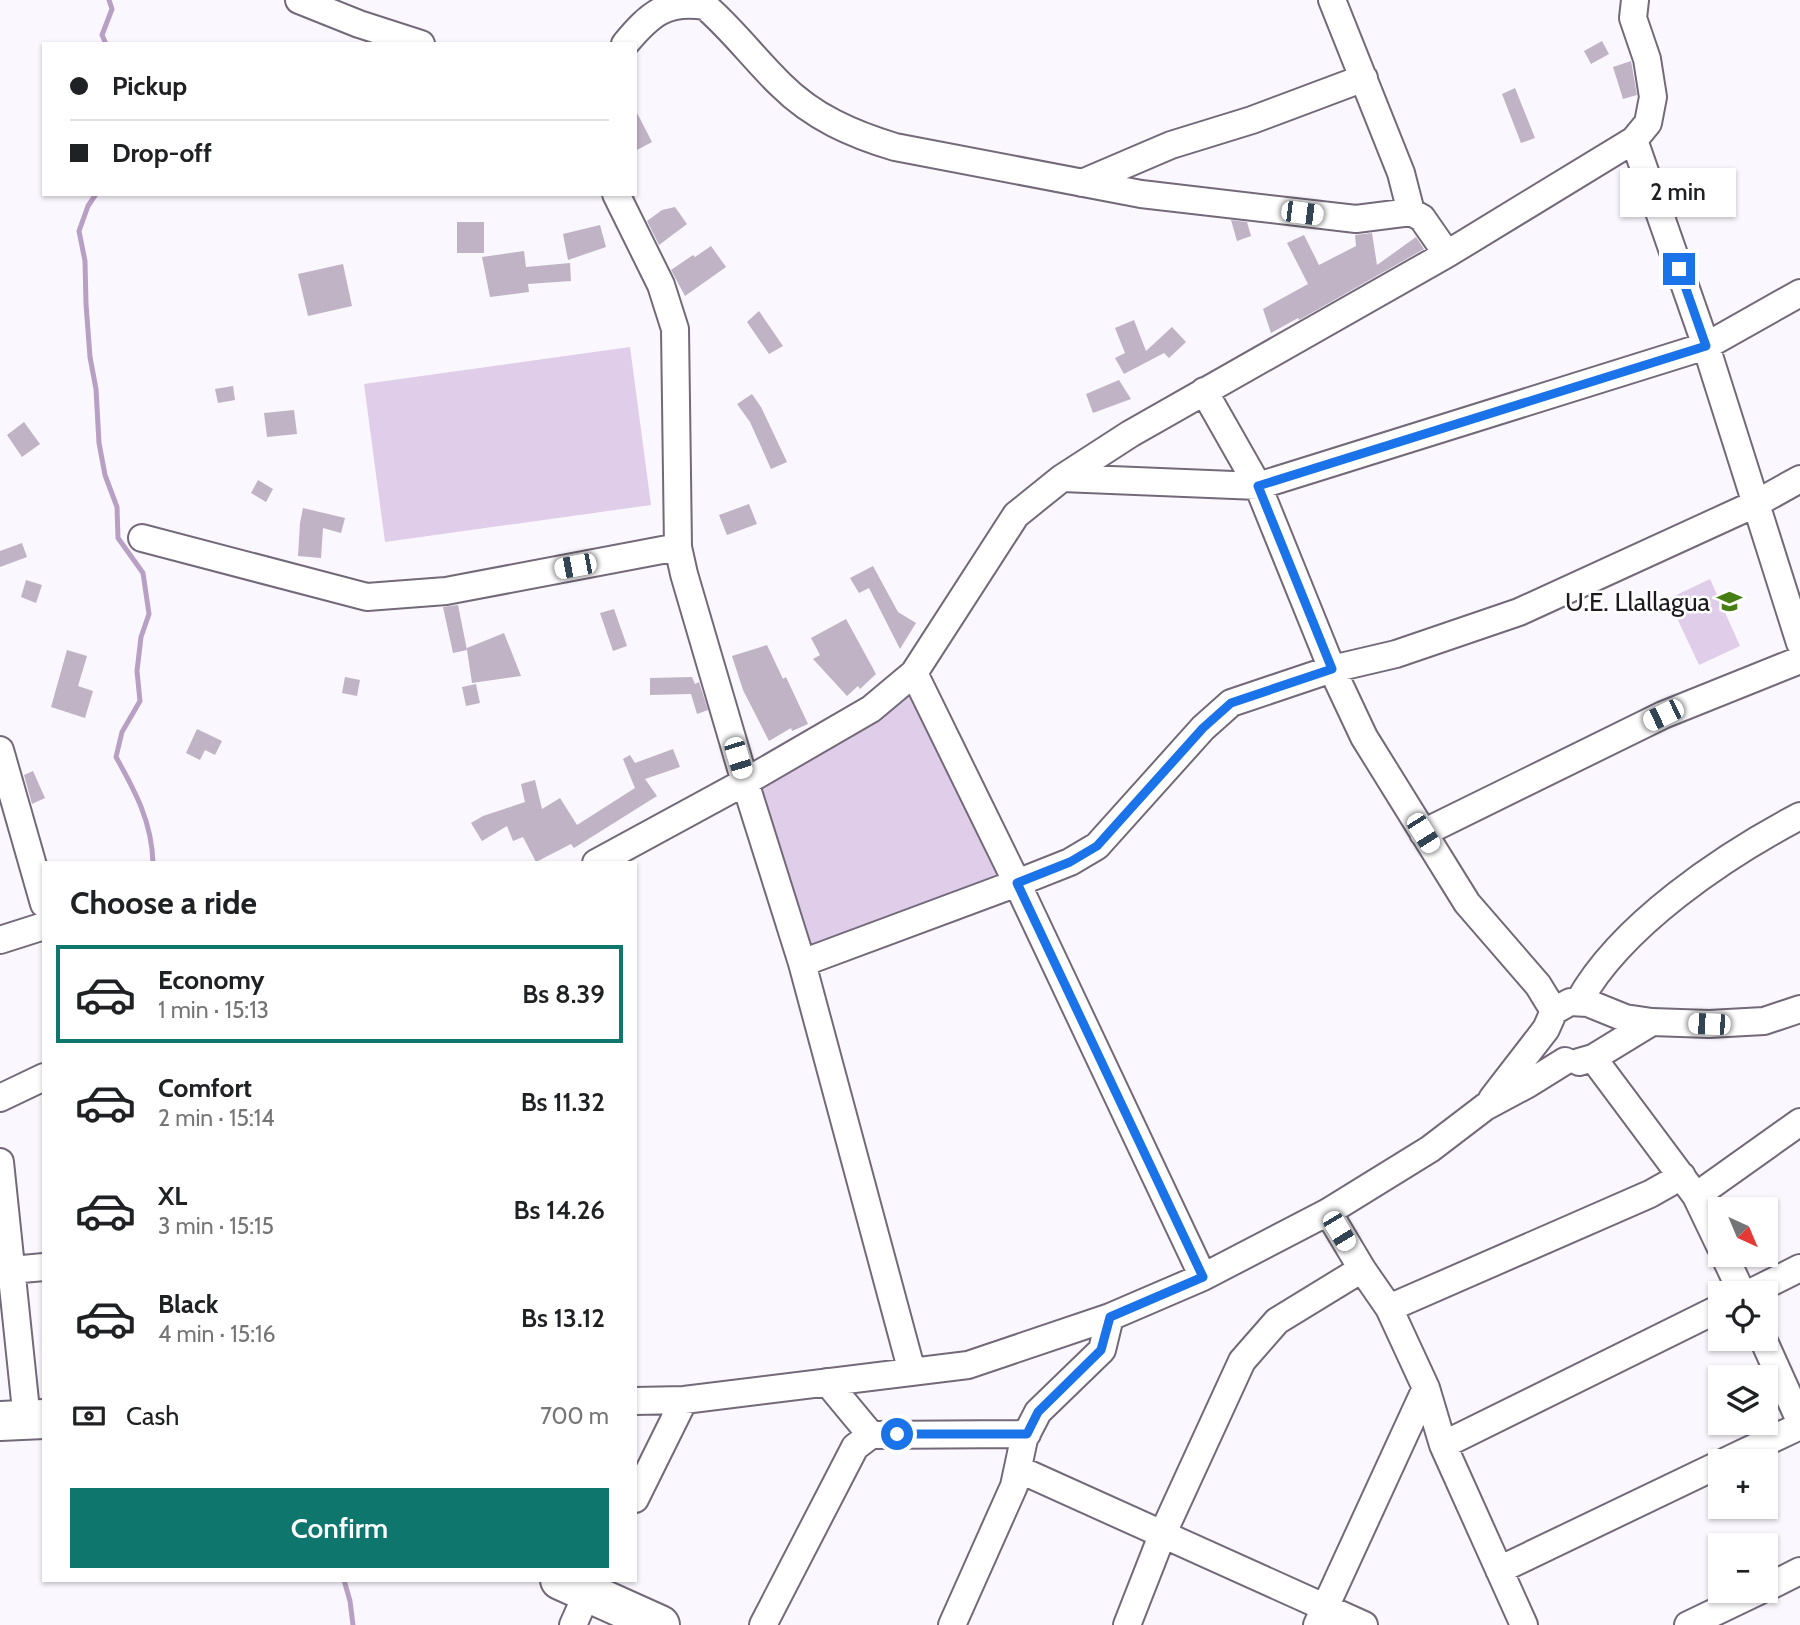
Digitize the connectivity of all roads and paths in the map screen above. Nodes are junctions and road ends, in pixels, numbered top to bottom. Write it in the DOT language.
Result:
graph roads {
  1 [pos="299,0"];
  2 [pos="1332,0"];
  3 [pos="1635,0"];
  4 [pos="415,42"];
  5 [pos="627,42"];
  6 [pos="1364,78"];
  7 [pos="1634,140"];
  8 [pos="1082,183"];
  9 [pos="617,196"];
  10 [pos="1411,212"];
  11 [pos="1447,254"];
  12 [pos="1800,293"];
  13 [pos="1706,346"];
  14 [pos="1204,391"];
  15 [pos="1062,478"];
  16 [pos="1800,478"];
  17 [pos="1258,486"];
  18 [pos="1755,504"];
  19 [pos="142,538"];
  20 [pos="678,547"];
  21 [pos="1799,636"];
  22 [pos="1800,660"];
  23 [pos="1332,669"];
  24 [pos="914,673"];
  25 [pos="0,750"];
  26 [pos="746,782"];
  27 [pos="5,795"];
  28 [pos="1800,816"];
  29 [pos="1423,833"];
  30 [pos="600,861"];
  31 [pos="1017,883"];
  32 [pos="42,898"];
  33 [pos="42,927"];
  34 [pos="0,940"];
  35 [pos="802,963"];
  36 [pos="1587,1005"];
  37 [pos="1800,1009"];
  38 [pos="1550,1020"];
  39 [pos="1652,1023"];
  40 [pos="1596,1055"];
  41 [pos="1564,1061"];
  42 [pos="42,1078"];
  43 [pos="0,1098"];
  44 [pos="1485,1107"];
  45 [pos="1800,1122"];
  46 [pos="0,1162"];
  47 [pos="1689,1186"];
  48 [pos="1328,1212"];
  49 [pos="1708,1223"];
  50 [pos="42,1267"];
  51 [pos="1800,1268"];
  52 [pos="1362,1269"];
  53 [pos="5,1270"];
  54 [pos="1203,1277"];
  55 [pos="1774,1281"];
  56 [pos="1389,1308"];
  57 [pos="1708,1314"];
  58 [pos="1110,1317"];
  59 [pos="1768,1351"];
  60 [pos="912,1372"];
  61 [pos="827,1382"];
  62 [pos="1426,1388"];
  63 [pos="684,1400"];
  64 [pos="637,1401"];
  65 [pos="24,1420"];
  66 [pos="1800,1423"];
  67 [pos="1027,1434"];
  68 [pos="871,1435"];
  69 [pos="1443,1445"];
  70 [pos="1749,1449"];
  71 [pos="1018,1469"];
  72 [pos="1708,1470"];
  73 [pos="637,1495"];
  74 [pos="1163,1533"];
  75 [pos="1499,1570"];
  76 [pos="1800,1571"];
  77 [pos="1778,1582"];
  78 [pos="578,1594"];
  79 [pos="1734,1603"];
  80 [pos="1320,1616"];
  81 [pos="660,1625"];
  82 [pos="763,1625"];
  83 [pos="952,1625"];
  84 [pos="1128,1625"];
  85 [pos="1364,1625"];
  86 [pos="1524,1625"];
  87 [pos="1688,1625"];
  1 -- 4 [label="street"];
  2 -- 6 [label="street"];
  3 -- 7 [label="street"];
  5 -- 8 [label="street"];
  6 -- 8 [label="street"];
  6 -- 10 [label="street"];
  7 -- 11 [label="street"];
  7 -- 13 [label="street"];
  8 -- 10 [label="street"];
  9 -- 20 [label="street"];
  10 -- 11 [label="street"];
  11 -- 14 [label="street"];
  12 -- 13 [label="street"];
  13 -- 17 [label="street"];
  13 -- 18 [label="street"];
  14 -- 15 [label="street"];
  14 -- 17 [label="street"];
  15 -- 17 [label="street"];
  15 -- 24 [label="street"];
  16 -- 18 [label="street"];
  17 -- 23 [label="street"];
  18 -- 21 [label="street"];
  18 -- 23 [label="street"];
  19 -- 20 [label="street"];
  20 -- 26 [label="street"];
  22 -- 29 [label="street"];
  23 -- 29 [label="street"];
  23 -- 31 [label="street"];
  24 -- 26 [label="street"];
  24 -- 31 [label="street"];
  25 -- 27 [label="street"];
  26 -- 30 [label="street"];
  26 -- 35 [label="street"];
  27 -- 32 [label="street"];
  28 -- 36 [label="street"];
  29 -- 38 [label="street"];
  31 -- 35 [label="street"];
  31 -- 54 [label="street"];
  33 -- 34 [label="street"];
  35 -- 60 [label="street"];
  36 -- 38 [label="street"];
  36 -- 39 [label="street"];
  36 -- 40 [label="street"];
  37 -- 39 [label="street"];
  38 -- 41 [label="street"];
  38 -- 44 [label="street"];
  39 -- 40 [label="street"];
  40 -- 41 [label="street"];
  40 -- 47 [label="street"];
  41 -- 44 [label="street"];
  42 -- 43 [label="street"];
  44 -- 48 [label="street"];
  45 -- 47 [label="street"];
  46 -- 53 [label="street"];
  47 -- 49 [label="street"];
  47 -- 56 [label="street"];
  48 -- 52 [label="street"];
  48 -- 54 [label="street"];
  50 -- 53 [label="street"];
  51 -- 55 [label="street"];
  52 -- 56 [label="street"];
  52 -- 74 [label="street"];
  53 -- 65 [label="street"];
  54 -- 58 [label="street"];
  56 -- 62 [label="street"];
  57 -- 69 [label="street"];
  58 -- 60 [label="street"];
  58 -- 67 [label="street"];
  59 -- 66 [label="street"];
  60 -- 61 [label="street"];
  61 -- 63 [label="street"];
  61 -- 68 [label="street"];
  62 -- 69 [label="street"];
  62 -- 80 [label="street"];
  63 -- 64 [label="street"];
  63 -- 73 [label="street"];
  66 -- 70 [label="street"];
  67 -- 68 [label="street"];
  67 -- 71 [label="street"];
  68 -- 82 [label="street"];
  69 -- 75 [label="street"];
  71 -- 74 [label="street"];
  71 -- 83 [label="street"];
  72 -- 75 [label="street"];
  74 -- 80 [label="street"];
  74 -- 84 [label="street"];
  75 -- 86 [label="street"];
  76 -- 77 [label="street"];
  78 -- 81 [label="highway"];
  79 -- 87 [label="street"];
  80 -- 85 [label="street"];
}
